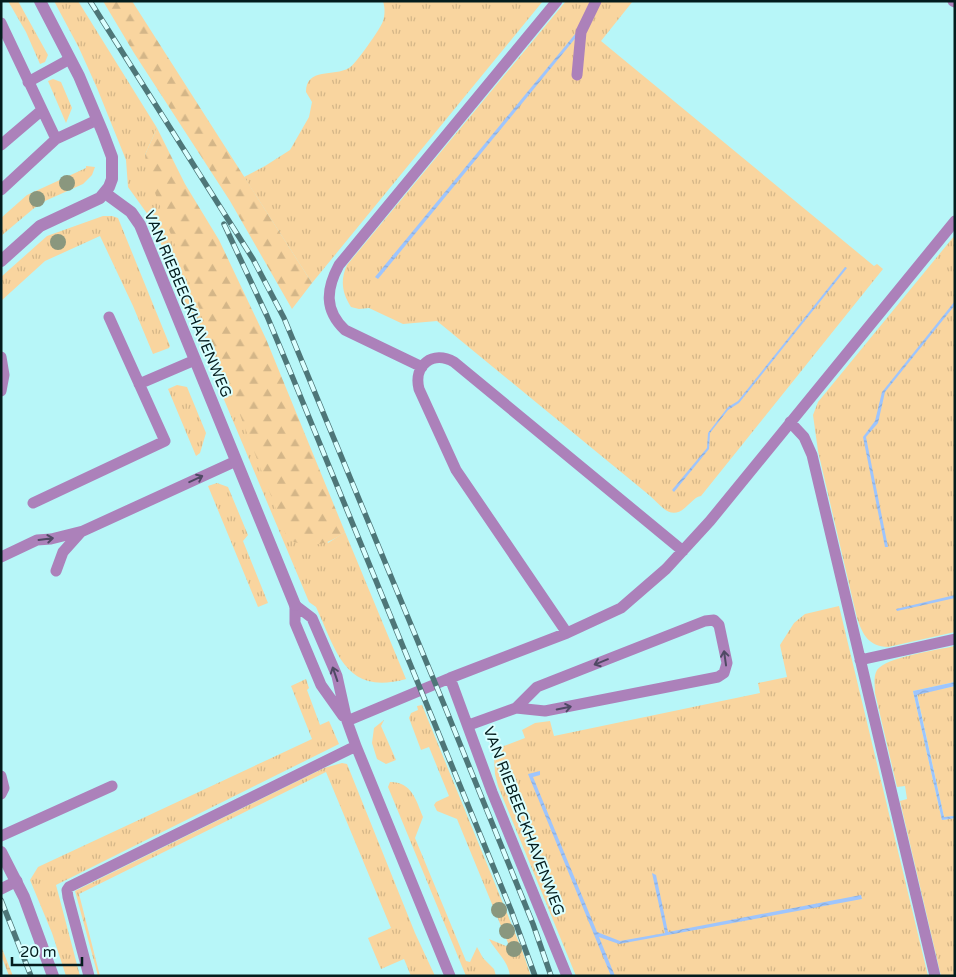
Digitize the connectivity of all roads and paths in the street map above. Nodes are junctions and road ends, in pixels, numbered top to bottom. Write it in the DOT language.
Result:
graph roads {
  1 [pos="40,1"];
  2 [pos="556,1"];
  3 [pos="596,1"];
  4 [pos="3,30"];
  5 [pos="70,59"];
  6 [pos="577,74"];
  7 [pos="28,82"];
  8 [pos="42,110"];
  9 [pos="97,120"];
  10 [pos="56,139"];
  11 [pos="1,145"];
  12 [pos="1,190"];
  13 [pos="105,193"];
  14 [pos="955,221"];
  15 [pos="1,261"];
  16 [pos="109,317"];
  17 [pos="1,357"];
  18 [pos="195,360"];
  19 [pos="422,367"];
  20 [pos="139,384"];
  21 [pos="1,391"];
  22 [pos="790,422"];
  23 [pos="236,461"];
  24 [pos="33,503"];
  25 [pos="83,531"];
  26 [pos="683,551"];
  27 [pos="1,557"];
  28 [pos="56,571"];
  29 [pos="296,605"];
  30 [pos="567,633"];
  31 [pos="955,639"];
  32 [pos="860,660"];
  33 [pos="450,678"];
  34 [pos="516,708"];
  35 [pos="347,721"];
  36 [pos="469,725"];
  37 [pos="356,746"];
  38 [pos="1,776"];
  39 [pos="112,786"];
  40 [pos="1,794"];
  41 [pos="1,836"];
  42 [pos="1,852"];
  43 [pos="17,881"];
  44 [pos="1,888"];
  45 [pos="53,976"];
  46 [pos="89,976"];
  47 [pos="450,976"];
  48 [pos="567,976"];
  49 [pos="935,976"];
  1 -- 5 [label="street"];
  2 -- 19 [label="lane"];
  3 -- 6 [label="lane"];
  4 -- 7 [label="lane"];
  5 -- 7 [label="lane"];
  5 -- 9 [label="street"];
  7 -- 8 [label="lane"];
  8 -- 10 [label="lane"];
  8 -- 11 [label="lane"];
  9 -- 10 [label="lane"];
  9 -- 13 [label="street"];
  10 -- 12 [label="lane"];
  13 -- 15 [label="street"];
  13 -- 18 [label="street, VAN RIEBEECKHAVENWEG"];
  14 -- 22 [label="lane"];
  16 -- 20 [label="lane"];
  17 -- 21 [label="lane"];
  18 -- 20 [label="lane"];
  18 -- 23 [label="street, VAN RIEBEECKHAVENWEG"];
  19 -- 26 [label="lane"];
  19 -- 30 [label="lane"];
  20 -- 24 [label="lane"];
  22 -- 26 [label="lane"];
  22 -- 32 [label="lane"];
  25 -- 23 [label="lane, one-way"];
  23 -- 29 [label="street, VAN RIEBEECKHAVENWEG"];
  27 -- 25 [label="lane, one-way"];
  25 -- 28 [label="lane"];
  26 -- 30 [label="lane"];
  29 -- 35 [label="lane, VAN RIEBEECKHAVENWEG"];
  35 -- 29 [label="lane, VAN RIEBEECKHAVENWEG, one-way"];
  30 -- 33 [label="lane"];
  31 -- 32 [label="lane"];
  32 -- 49 [label="lane"];
  33 -- 35 [label="lane"];
  33 -- 36 [label="lane, VAN RIEBEECKHAVENWEG"];
  34 -- 34 [label="lane, one-way"];
  34 -- 36 [label="lane"];
  35 -- 37 [label="lane, VAN RIEBEECKHAVENWEG"];
  36 -- 48 [label="lane, VAN RIEBEECKHAVENWEG"];
  37 -- 46 [label="lane"];
  37 -- 47 [label="lane, VAN RIEBEECKHAVENWEG"];
  38 -- 40 [label="lane"];
  39 -- 41 [label="lane"];
  42 -- 43 [label="street"];
  43 -- 44 [label="lane"];
  43 -- 45 [label="street"];
}
